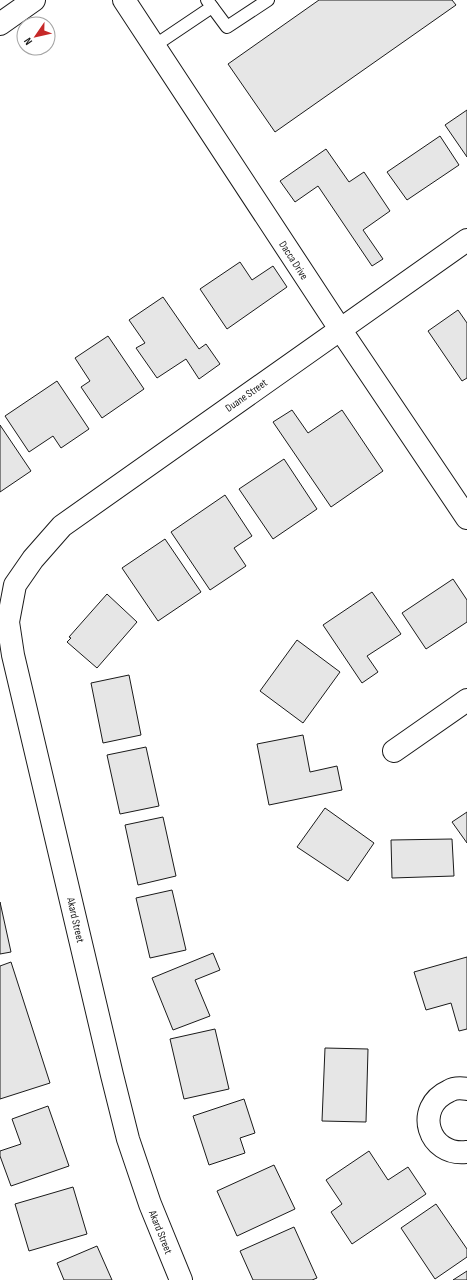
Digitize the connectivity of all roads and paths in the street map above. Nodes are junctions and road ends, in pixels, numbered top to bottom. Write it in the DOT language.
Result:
graph roads {
  1 [pos="34,0"];
  2 [pos="124,0"];
  3 [pos="268,0"];
  4 [pos="210,3"];
  5 [pos="0,24"];
  6 [pos="154,46"];
  7 [pos="467,240"];
  8 [pos="340,329"];
  9 [pos="467,518"];
  10 [pos="33,559"];
  11 [pos="467,700"];
  12 [pos="394,751"];
  13 [pos="467,1090"];
  14 [pos="467,1152"];
  15 [pos="181,1280"];
  1 -- 5 [label="street"];
  2 -- 6 [label="street, Dacca Drive"];
  3 -- 4 [label="lane"];
  4 -- 6 [label="lane"];
  6 -- 8 [label="street, Dacca Drive"];
  7 -- 8 [label="street, Duane Street"];
  8 -- 9 [label="street, Dacca Drive"];
  8 -- 10 [label="street, Duane Street"];
  10 -- 15 [label="street, Akard Street"];
  11 -- 12 [label="street"];
  13 -- 14 [label="street"];
}
